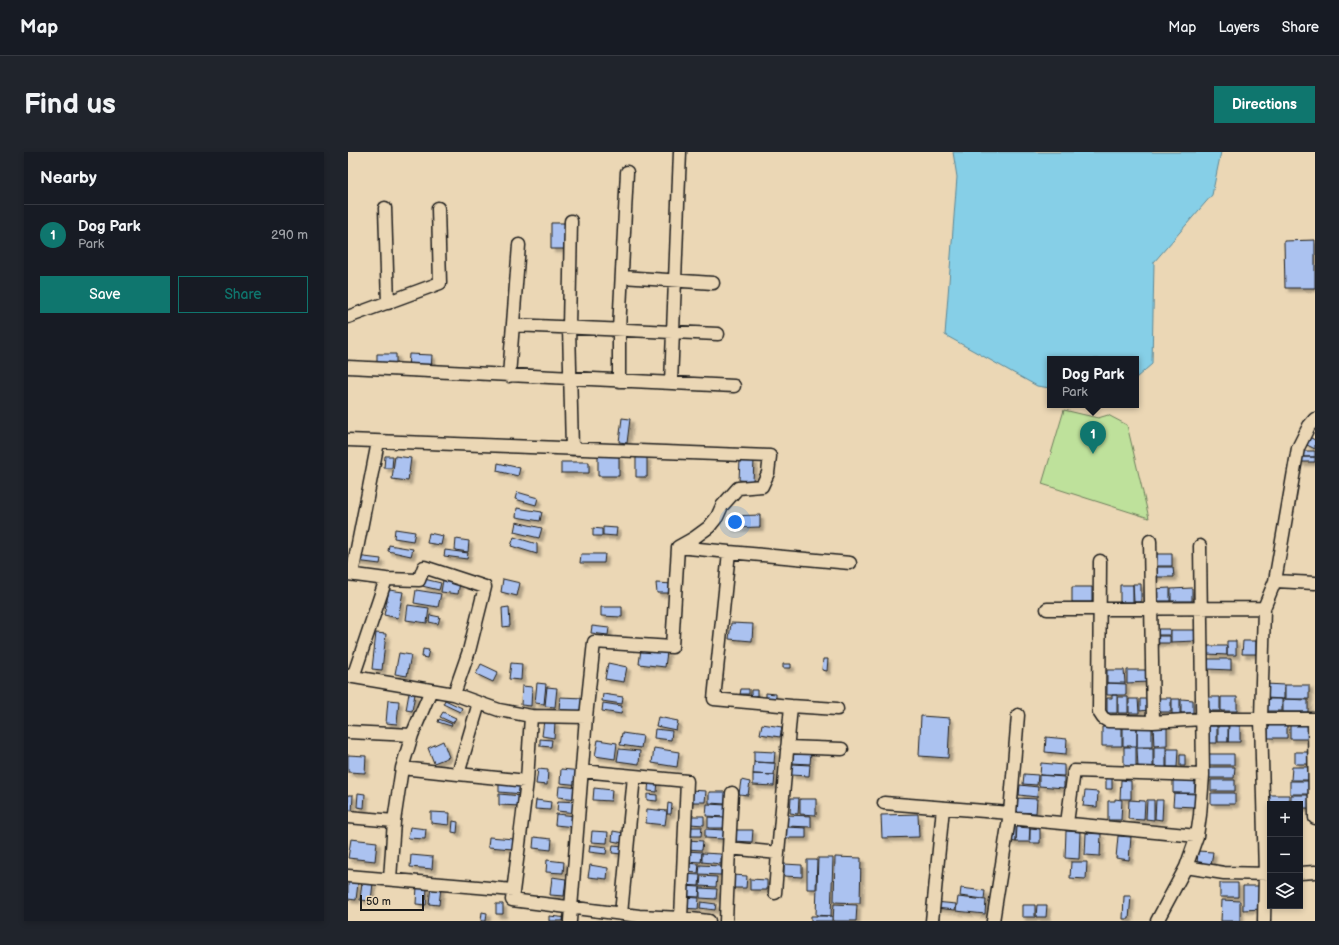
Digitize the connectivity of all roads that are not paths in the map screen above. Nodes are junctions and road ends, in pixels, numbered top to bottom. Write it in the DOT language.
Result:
graph roads {
  1 [pos="680,152"];
  2 [pos="627,172"];
  3 [pos="385,208"];
  4 [pos="438,208"];
  5 [pos="571,221"];
  6 [pos="519,245"];
  7 [pos="622,277"];
  8 [pos="675,280"];
  9 [pos="713,283"];
  10 [pos="388,302"];
  11 [pos="348,317"];
  12 [pos="513,326"];
  13 [pos="569,328"];
  14 [pos="619,330"];
  15 [pos="673,332"];
  16 [pos="718,334"];
  17 [pos="348,367"];
  18 [pos="509,376"];
  19 [pos="570,379"];
  20 [pos="619,381"];
  21 [pos="671,383"];
  22 [pos="734,386"];
  23 [pos="1315,419"];
  24 [pos="348,440"];
  25 [pos="378,442"];
  26 [pos="572,449"];
  27 [pos="1150,541"];
  28 [pos="1200,546"];
  29 [pos="678,547"];
  30 [pos="729,552"];
  31 [pos="1100,561"];
  32 [pos="850,563"];
  33 [pos="350,574"];
  34 [pos="386,579"];
  35 [pos="1275,581"];
  36 [pos="1315,583"];
  37 [pos="1202,608"];
  38 [pos="1264,608"];
  39 [pos="1047,609"];
  40 [pos="1099,609"];
  41 [pos="1151,609"];
  42 [pos="350,677"];
  43 [pos="431,690"];
  44 [pos="454,694"];
  45 [pos="479,703"];
  46 [pos="791,706"];
  47 [pos="837,709"];
  48 [pos="1018,715"];
  49 [pos="531,716"];
  50 [pos="586,717"];
  51 [pos="1202,719"];
  52 [pos="1261,719"];
  53 [pos="1315,719"];
  54 [pos="1153,722"];
  55 [pos="348,732"];
  56 [pos="412,735"];
  57 [pos="787,747"];
  58 [pos="842,749"];
  59 [pos="402,768"];
  60 [pos="582,771"];
  61 [pos="458,774"];
  62 [pos="1203,775"];
  63 [pos="634,776"];
  64 [pos="526,781"];
  65 [pos="732,793"];
  66 [pos="884,803"];
  67 [pos="943,808"];
  68 [pos="1009,815"];
  69 [pos="348,817"];
  70 [pos="1315,818"];
  71 [pos="394,821"];
  72 [pos="1067,823"];
  73 [pos="1197,836"];
  74 [pos="729,848"];
  75 [pos="778,853"];
  76 [pos="1186,867"];
  77 [pos="1303,872"];
  78 [pos="1315,872"];
  79 [pos="1268,873"];
  80 [pos="1267,875"];
  81 [pos="348,876"];
  82 [pos="390,879"];
  83 [pos="1267,886"];
  84 [pos="513,890"];
  85 [pos="776,893"];
  86 [pos="571,909"];
  87 [pos="621,914"];
  88 [pos="681,920"];
  89 [pos="570,921"];
  90 [pos="709,921"];
  91 [pos="726,921"];
  92 [pos="932,921"];
  93 [pos="993,921"];
  94 [pos="1157,921"];
  95 [pos="1264,921"];
  1 -- 8 [label="street"];
  2 -- 7 [label="street"];
  3 -- 10 [label="street"];
  4 -- 10 [label="street"];
  5 -- 13 [label="street"];
  6 -- 12 [label="street"];
  7 -- 8 [label="street"];
  7 -- 14 [label="street"];
  8 -- 9 [label="street"];
  8 -- 15 [label="street"];
  10 -- 11 [label="street"];
  12 -- 13 [label="street"];
  12 -- 18 [label="street"];
  13 -- 14 [label="street"];
  13 -- 19 [label="street"];
  14 -- 15 [label="street"];
  14 -- 20 [label="street"];
  15 -- 16 [label="street"];
  15 -- 21 [label="street"];
  17 -- 18 [label="street"];
  18 -- 19 [label="street"];
  19 -- 20 [label="street"];
  19 -- 26 [label="street"];
  20 -- 21 [label="street"];
  21 -- 22 [label="street"];
  23 -- 35 [label="street"];
  24 -- 25 [label="street"];
  25 -- 26 [label="street"];
  25 -- 33 [label="street"];
  26 -- 29 [label="street"];
  27 -- 41 [label="street"];
  28 -- 37 [label="street"];
  29 -- 30 [label="street"];
  29 -- 50 [label="street"];
  30 -- 32 [label="street"];
  30 -- 46 [label="street"];
  31 -- 40 [label="street"];
  33 -- 34 [label="street"];
  34 -- 42 [label="street"];
  34 -- 44 [label="street"];
  35 -- 36 [label="street"];
  35 -- 38 [label="street"];
  37 -- 38 [label="street"];
  37 -- 41 [label="street"];
  37 -- 51 [label="street"];
  38 -- 52 [label="street"];
  39 -- 40 [label="street"];
  40 -- 41 [label="street"];
  40 -- 54 [label="street"];
  41 -- 54 [label="street"];
  42 -- 43 [label="street"];
  43 -- 44 [label="street"];
  43 -- 56 [label="street"];
  44 -- 45 [label="street"];
  45 -- 49 [label="street"];
  45 -- 61 [label="street"];
  46 -- 47 [label="street"];
  46 -- 57 [label="street"];
  48 -- 68 [label="street"];
  49 -- 50 [label="street"];
  49 -- 64 [label="street"];
  50 -- 60 [label="street"];
  51 -- 52 [label="street"];
  51 -- 54 [label="street"];
  51 -- 62 [label="street"];
  52 -- 53 [label="street"];
  52 -- 79 [label="street"];
  53 -- 70 [label="street"];
  55 -- 56 [label="street"];
  56 -- 59 [label="street"];
  57 -- 58 [label="street"];
  57 -- 75 [label="street"];
  59 -- 61 [label="street"];
  59 -- 71 [label="street"];
  60 -- 63 [label="street"];
  60 -- 86 [label="street"];
  61 -- 64 [label="street"];
  62 -- 72 [label="street"];
  62 -- 73 [label="street"];
  63 -- 87 [label="street"];
  63 -- 88 [label="street"];
  64 -- 84 [label="street"];
  65 -- 74 [label="street"];
  66 -- 67 [label="street"];
  67 -- 68 [label="street"];
  67 -- 92 [label="street"];
  68 -- 72 [label="street"];
  68 -- 93 [label="street"];
  69 -- 71 [label="street"];
  71 -- 82 [label="street"];
  72 -- 73 [label="street"];
  73 -- 76 [label="street"];
  74 -- 75 [label="street"];
  74 -- 91 [label="street"];
  75 -- 85 [label="street"];
  76 -- 80 [label="street"];
  76 -- 94 [label="street"];
  77 -- 78 [label="street"];
  81 -- 82 [label="street"];
  82 -- 84 [label="street"];
  83 -- 95 [label="street"];
  84 -- 86 [label="street"];
  86 -- 87 [label="street"];
  86 -- 89 [label="street"];
  87 -- 88 [label="street"];
  88 -- 90 [label="street"];
}
